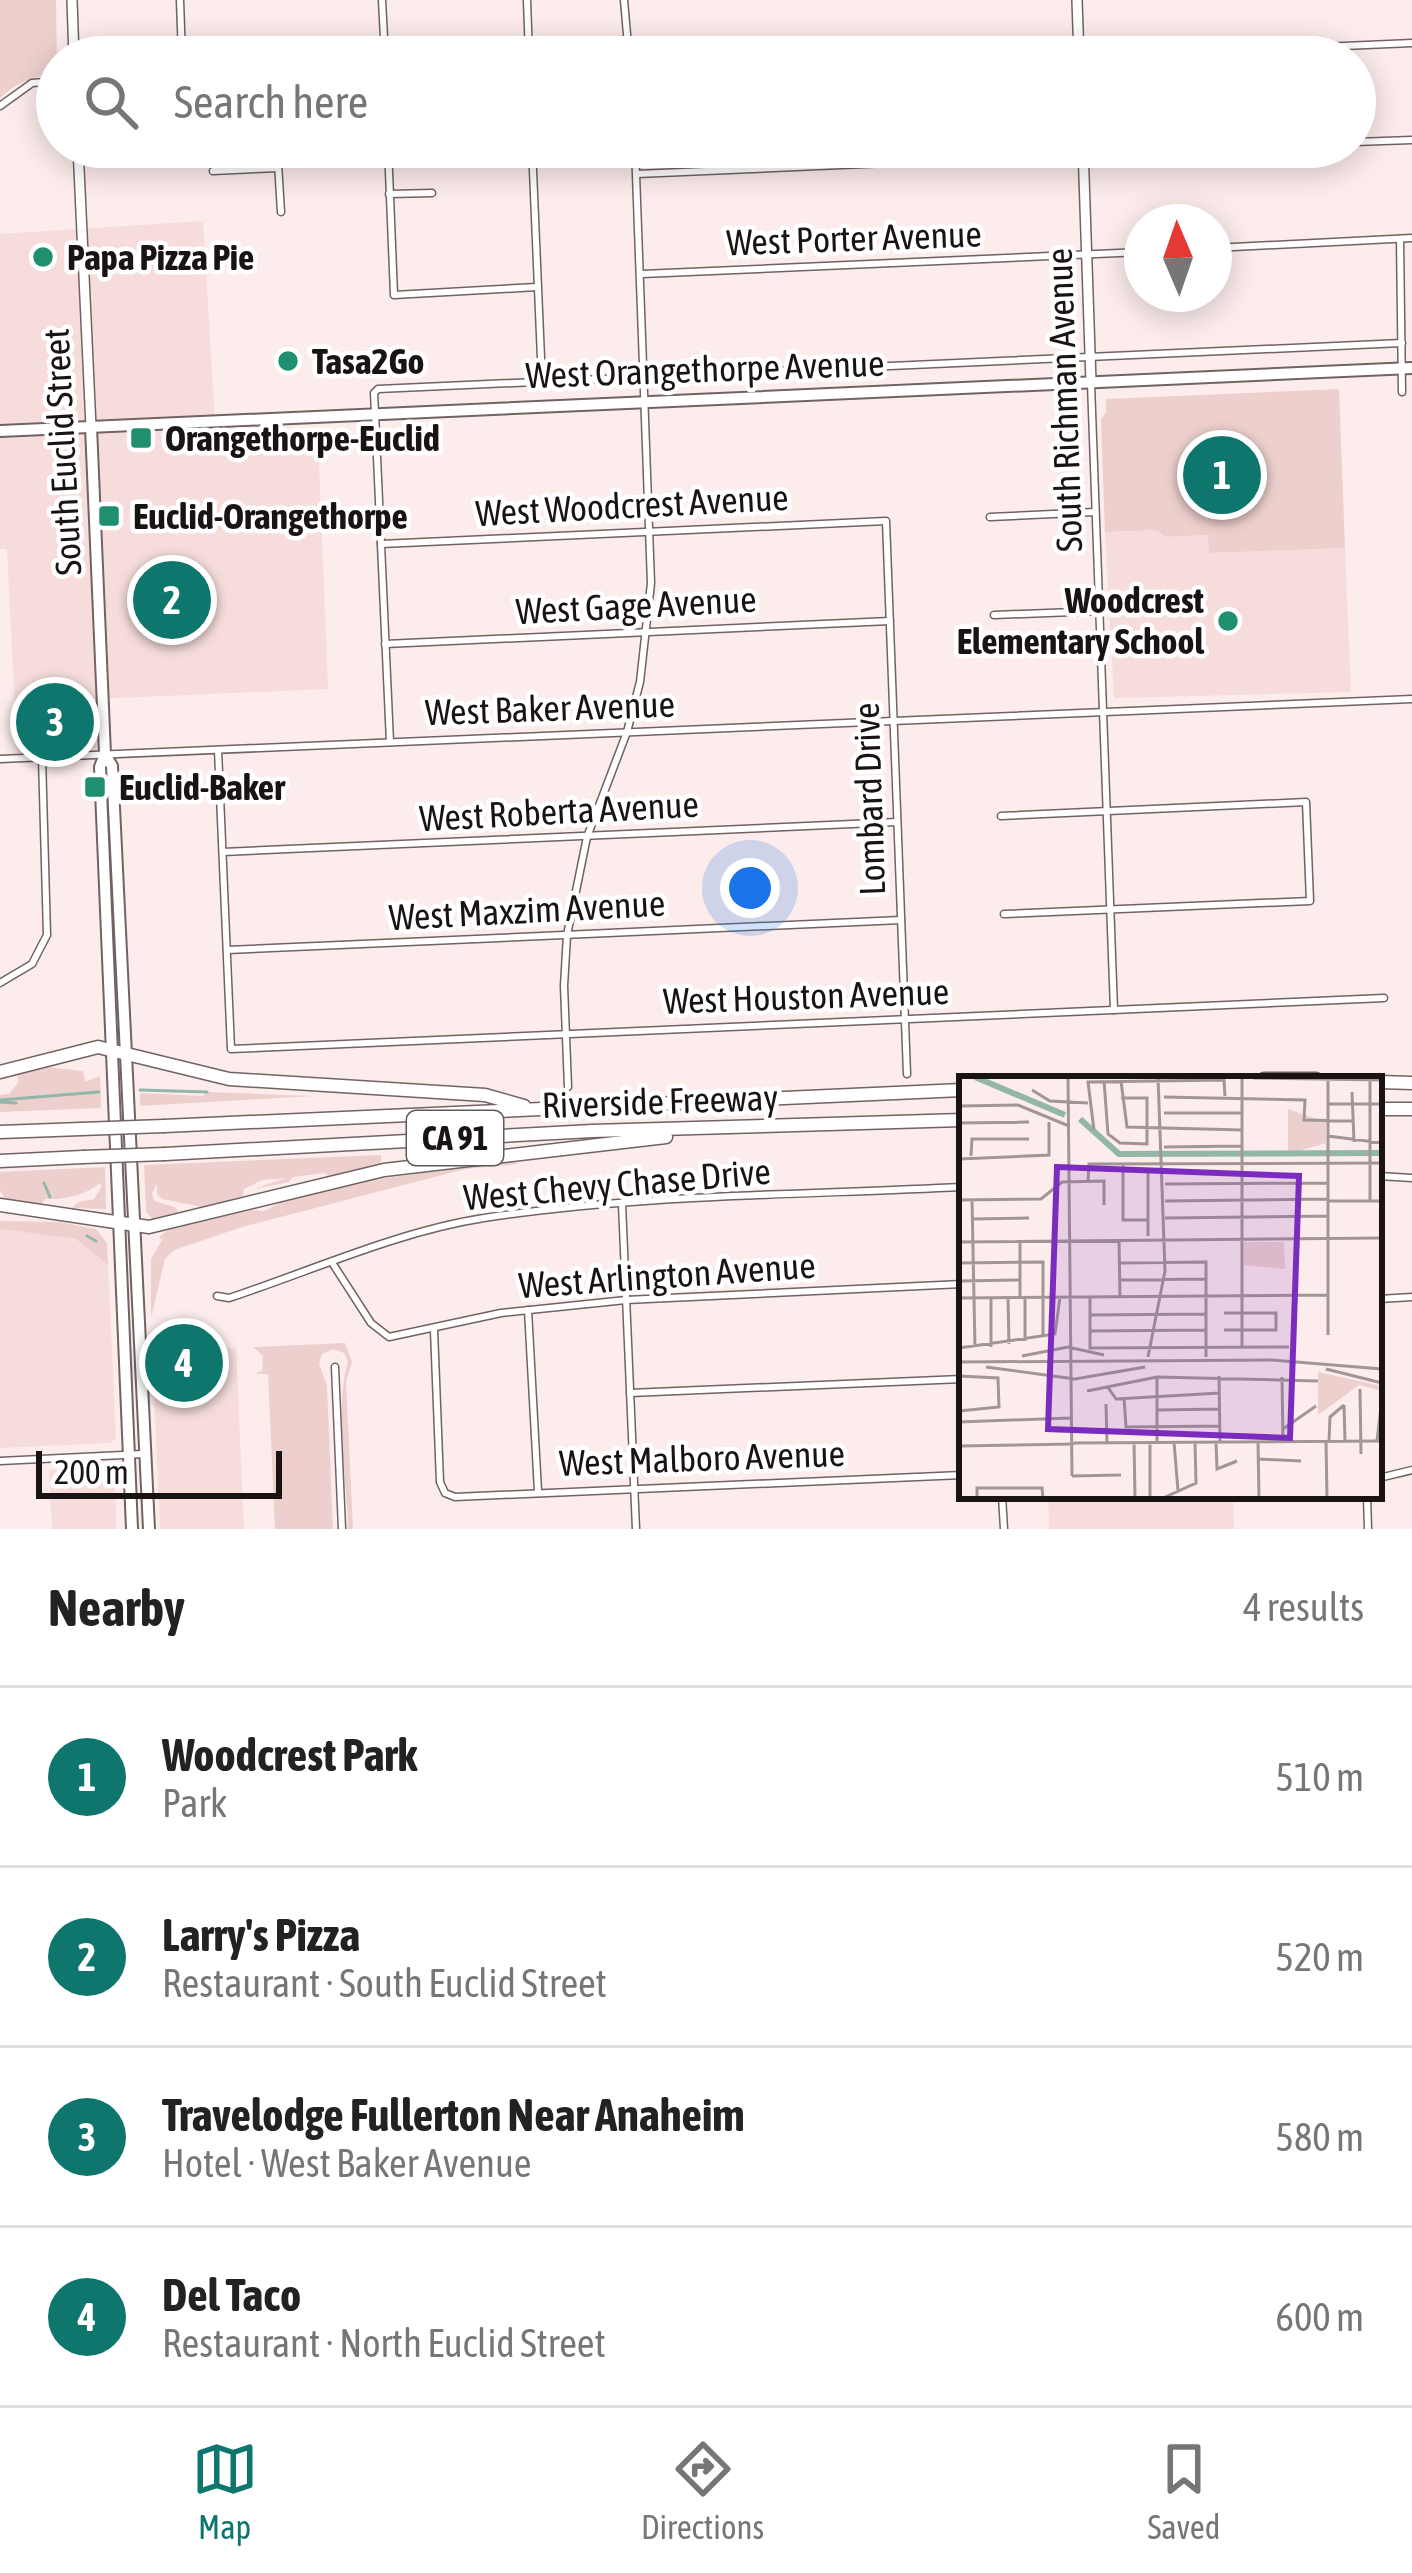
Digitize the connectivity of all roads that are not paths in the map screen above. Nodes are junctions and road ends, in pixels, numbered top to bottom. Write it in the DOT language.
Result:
graph roads {
  1 [pos="71,0"];
  2 [pos="180,0"];
  3 [pos="382,0"];
  4 [pos="527,0"];
  5 [pos="624,0"];
  6 [pos="1077,0"];
  7 [pos="73,36"];
  8 [pos="181,36"];
  9 [pos="384,36"];
  10 [pos="528,36"];
  11 [pos="627,36"];
  12 [pos="1078,36"];
  13 [pos="1412,43"];
  14 [pos="1376,45"];
  15 [pos="36,83"];
  16 [pos="0,106"];
  17 [pos="1412,140"];
  18 [pos="1376,141"];
  19 [pos="79,168"];
  20 [pos="278,168"];
  21 [pos="388,168"];
  22 [pos="533,168"];
  23 [pos="637,168"];
  24 [pos="753,168"];
  25 [pos="1083,168"];
  26 [pos="212,170"];
  27 [pos="637,174"];
  28 [pos="431,193"];
  29 [pos="389,194"];
  30 [pos="281,212"];
  31 [pos="1412,238"];
  32 [pos="1400,239"];
  33 [pos="1232,247"];
  34 [pos="1124,253"];
  35 [pos="1084,255"];
  36 [pos="641,274"];
  37 [pos="537,287"];
  38 [pos="1402,343"];
  39 [pos="1090,358"];
  40 [pos="1407,368"];
  41 [pos="644,377"];
  42 [pos="542,382"];
  43 [pos="1091,382"];
  44 [pos="1402,392"];
  45 [pos="644,402"];
  46 [pos="374,412"];
  47 [pos="91,427"];
  48 [pos="0,430"];
  49 [pos="1095,512"];
  50 [pos="990,517"];
  51 [pos="886,521"];
  52 [pos="649,531"];
  53 [pos="381,544"];
  54 [pos="1099,611"];
  55 [pos="994,615"];
  56 [pos="890,621"];
  57 [pos="646,632"];
  58 [pos="386,644"];
  59 [pos="1412,699"];
  60 [pos="1102,712"];
  61 [pos="893,721"];
  62 [pos="626,732"];
  63 [pos="390,742"];
  64 [pos="218,750"];
  65 [pos="106,754"];
  66 [pos="42,757"];
  67 [pos="0,759"];
  68 [pos="1106,811"];
  69 [pos="1001,816"];
  70 [pos="897,822"];
  71 [pos="587,838"];
  72 [pos="222,852"];
  73 [pos="1110,909"];
  74 [pos="1004,914"];
  75 [pos="901,920"];
  76 [pos="567,935"];
  77 [pos="226,950"];
  78 [pos="0,983"];
  79 [pos="1384,998"];
  80 [pos="1114,1010"];
  81 [pos="905,1018"];
  82 [pos="566,1034"];
  83 [pos="110,1048"];
  84 [pos="126,1052"];
  85 [pos="0,1072"];
  86 [pos="907,1074"];
  87 [pos="1382,1082"];
  88 [pos="1412,1083"];
  89 [pos="568,1087"];
  90 [pos="959,1090"];
  91 [pos="1382,1108"];
  92 [pos="1412,1109"];
  93 [pos="536,1110"];
  94 [pos="959,1120"];
  95 [pos="745,1129"];
  96 [pos="0,1132"];
  97 [pos="0,1161"];
  98 [pos="1382,1176"];
  99 [pos="1412,1178"];
  100 [pos="959,1187"];
  101 [pos="622,1204"];
  102 [pos="0,1205"];
  103 [pos="116,1226"];
  104 [pos="135,1228"];
  105 [pos="333,1264"];
  106 [pos="959,1284"];
  107 [pos="217,1296"];
  108 [pos="1412,1297"];
  109 [pos="1382,1299"];
  110 [pos="626,1300"];
  111 [pos="528,1310"];
  112 [pos="434,1330"];
  113 [pos="334,1367"];
  114 [pos="959,1379"];
  115 [pos="630,1393"];
  116 [pos="146,1454"];
  117 [pos="128,1455"];
  118 [pos="0,1461"];
  119 [pos="1412,1470"];
  120 [pos="959,1475"];
  121 [pos="1382,1477"];
  122 [pos="634,1487"];
  123 [pos="538,1491"];
  124 [pos="1002,1499"];
  125 [pos="1367,1499"];
  126 [pos="132,1529"];
  127 [pos="149,1529"];
  128 [pos="342,1529"];
  129 [pos="636,1529"];
  130 [pos="1004,1529"];
  131 [pos="1368,1529"];
  1 -- 7 [label="main road"];
  2 -- 8 [label="street"];
  3 -- 9 [label="street"];
  4 -- 10 [label="street"];
  5 -- 11 [label="street"];
  6 -- 12 [label="main road"];
  13 -- 14 [label="street"];
  15 -- 16 [label="street"];
  17 -- 18 [label="street"];
  19 -- 47 [label="main road, South Euclid Street"];
  20 -- 26 [label="street"];
  20 -- 30 [label="street"];
  21 -- 29 [label="street"];
  22 -- 37 [label="street"];
  23 -- 27 [label="street"];
  24 -- 27 [label="street"];
  25 -- 35 [label="main road, South Richman Avenue"];
  27 -- 36 [label="street"];
  28 -- 29 [label="street"];
  29 -- 37 [label="street"];
  31 -- 32 [label="street"];
  32 -- 33 [label="street"];
  32 -- 38 [label="street"];
  34 -- 35 [label="street, West Porter Avenue"];
  35 -- 36 [label="street, West Porter Avenue"];
  35 -- 39 [label="main road, South Richman Avenue"];
  36 -- 41 [label="street"];
  37 -- 42 [label="street"];
  38 -- 39 [label="street"];
  38 -- 40 [label="street"];
  39 -- 41 [label="street"];
  39 -- 43 [label="main road, South Richman Avenue"];
  40 -- 43 [label="main road, West Orangethorpe Avenue"];
  40 -- 44 [label="street"];
  41 -- 42 [label="street"];
  41 -- 45 [label="street"];
  42 -- 46 [label="street"];
  43 -- 45 [label="main road, West Orangethorpe Avenue"];
  43 -- 49 [label="street, South Richman Avenue"];
  45 -- 46 [label="main road, West Orangethorpe Avenue"];
  45 -- 52 [label="street"];
  46 -- 47 [label="main road, West Orangethorpe Avenue"];
  46 -- 53 [label="street"];
  47 -- 48 [label="main road, West Orangethorpe Avenue"];
  47 -- 65 [label="main road, South Euclid Street"];
  49 -- 50 [label="street"];
  49 -- 54 [label="street, South Richman Avenue"];
  51 -- 52 [label="street, West Woodcrest Avenue"];
  51 -- 56 [label="street, Lombard Drive"];
  52 -- 53 [label="street, West Woodcrest Avenue"];
  52 -- 57 [label="street"];
  53 -- 58 [label="street"];
  54 -- 55 [label="street"];
  54 -- 60 [label="street, South Richman Avenue"];
  56 -- 57 [label="street, West Gage Avenue"];
  56 -- 61 [label="street, Lombard Drive"];
  57 -- 58 [label="street, West Gage Avenue"];
  57 -- 62 [label="street"];
  58 -- 63 [label="street"];
  59 -- 60 [label="street, West Baker Avenue"];
  60 -- 61 [label="street, West Baker Avenue"];
  60 -- 68 [label="street, South Richman Avenue"];
  61 -- 62 [label="street, West Baker Avenue"];
  61 -- 70 [label="street, Lombard Drive"];
  62 -- 63 [label="street, West Baker Avenue"];
  62 -- 71 [label="street"];
  63 -- 64 [label="street, West Baker Avenue"];
  64 -- 65 [label="street, West Baker Avenue"];
  64 -- 72 [label="street"];
  65 -- 66 [label="street, West Baker Avenue"];
  65 -- 83 [label="main road, South Euclid Street"];
  65 -- 84 [label="main road, South Euclid Street"];
  66 -- 67 [label="street, West Baker Avenue"];
  66 -- 78 [label="street"];
  68 -- 69 [label="street"];
  68 -- 73 [label="street, South Richman Avenue"];
  68 -- 73 [label="street"];
  70 -- 71 [label="street, West Roberta Avenue"];
  70 -- 75 [label="street, Lombard Drive"];
  71 -- 72 [label="street, West Roberta Avenue"];
  71 -- 76 [label="street"];
  72 -- 77 [label="street"];
  73 -- 74 [label="street"];
  73 -- 80 [label="street, South Richman Avenue"];
  75 -- 76 [label="street, West Maxzim Avenue"];
  75 -- 81 [label="street, Lombard Drive"];
  76 -- 77 [label="street, West Maxzim Avenue"];
  76 -- 82 [label="street"];
  77 -- 82 [label="street, West Houston Avenue"];
  79 -- 80 [label="street, West Houston Avenue"];
  80 -- 81 [label="street, West Houston Avenue"];
  81 -- 82 [label="street, West Houston Avenue"];
  81 -- 86 [label="street, Lombard Drive"];
  82 -- 89 [label="street"];
  83 -- 84 [label="highway"];
  83 -- 85 [label="highway"];
  83 -- 103 [label="main road, South Euclid Street"];
  84 -- 93 [label="highway"];
  84 -- 104 [label="main road, South Euclid Street"];
  87 -- 88 [label="highway"];
  90 -- 93 [label="highway, Riverside Freeway / CA 91"];
  91 -- 92 [label="highway"];
  93 -- 96 [label="highway, Riverside Freeway / CA 91, bridge"];
  94 -- 95 [label="highway, Riverside Freeway / CA 91"];
  95 -- 97 [label="highway, Riverside Freeway / CA 91, bridge"];
  95 -- 104 [label="highway"];
  98 -- 99 [label="street"];
  100 -- 101 [label="street, West Chevy Chase Drive"];
  101 -- 105 [label="street, West Chevy Chase Drive"];
  101 -- 110 [label="street"];
  102 -- 103 [label="highway"];
  103 -- 104 [label="highway"];
  103 -- 117 [label="main road, South Euclid Street"];
  104 -- 116 [label="main road, South Euclid Street"];
  105 -- 107 [label="street, West Chevy Chase Drive"];
  105 -- 112 [label="street, West Arlington Avenue"];
  106 -- 110 [label="street, West Arlington Avenue"];
  108 -- 109 [label="street"];
  110 -- 111 [label="street, West Arlington Avenue"];
  110 -- 115 [label="street"];
  111 -- 112 [label="street, West Arlington Avenue"];
  111 -- 123 [label="street"];
  112 -- 123 [label="street, West Malboro Avenue"];
  113 -- 128 [label="street"];
  114 -- 115 [label="street"];
  115 -- 122 [label="street"];
  116 -- 117 [label="street"];
  116 -- 127 [label="main road, South Euclid Street"];
  117 -- 118 [label="street"];
  117 -- 126 [label="main road, South Euclid Street"];
  119 -- 121 [label="street"];
  120 -- 122 [label="street, West Malboro Avenue"];
  122 -- 123 [label="street, West Malboro Avenue"];
  122 -- 129 [label="street"];
  124 -- 130 [label="street"];
  125 -- 131 [label="street"];
}
